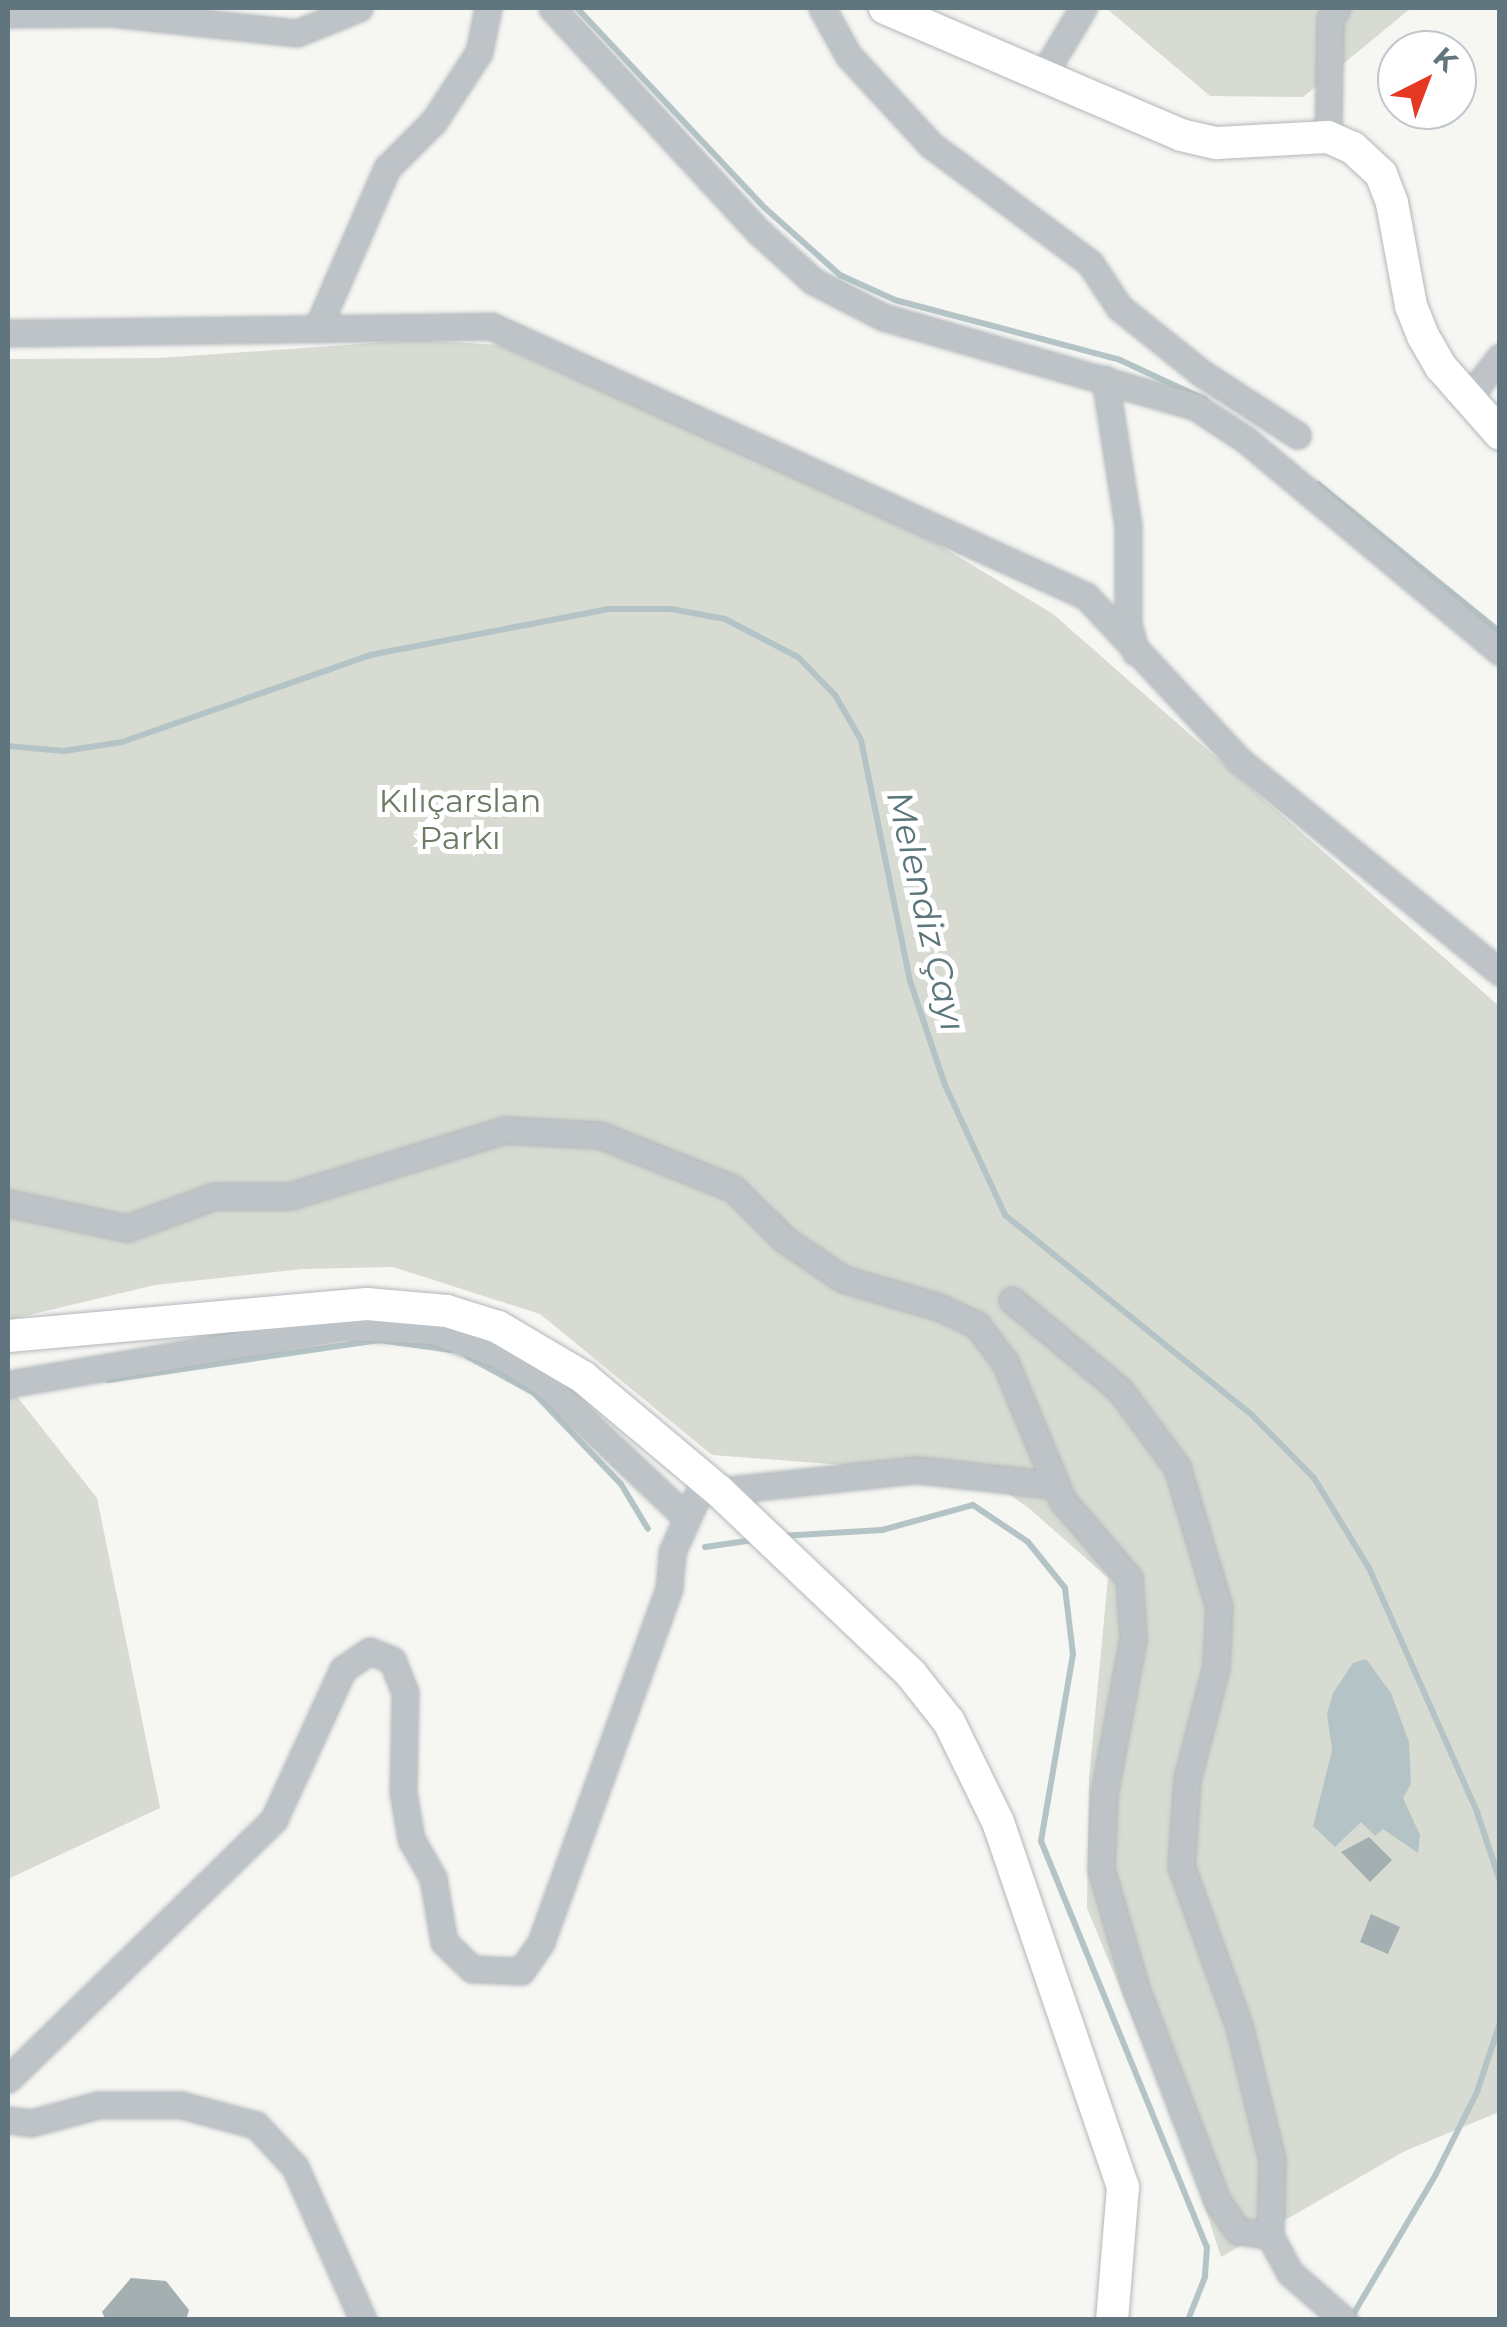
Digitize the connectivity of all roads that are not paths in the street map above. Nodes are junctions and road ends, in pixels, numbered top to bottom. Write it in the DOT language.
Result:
graph roads {
  1 [pos="359,8"];
  2 [pos="488,8"];
  3 [pos="552,8"];
  4 [pos="822,8"];
  5 [pos="885,8"];
  6 [pos="1084,8"];
  7 [pos="1337,8"];
  8 [pos="8,14"];
  9 [pos="1040,78"];
  10 [pos="1328,137"];
  11 [pos="317,329"];
  12 [pos="8,333"];
  13 [pos="1500,357"];
  14 [pos="1106,379"];
  15 [pos="1468,398"];
  16 [pos="1500,434"];
  17 [pos="1298,435"];
  18 [pos="1500,652"];
  19 [pos="1136,655"];
  20 [pos="1500,972"];
  21 [pos="8,1204"];
  22 [pos="1012,1300"];
  23 [pos="8,1336"];
  24 [pos="8,1384"];
  25 [pos="1055,1486"];
  26 [pos="721,1494"];
  27 [pos="686,1516"];
  28 [pos="8,2079"];
  29 [pos="8,2120"];
  30 [pos="1270,2236"];
  31 [pos="363,2320"];
  32 [pos="1112,2320"];
  33 [pos="1344,2320"];
  1 -- 8 [label="street"];
  2 -- 11 [label="street"];
  3 -- 14 [label="street"];
  4 -- 17 [label="street"];
  5 -- 9 [label="main road"];
  6 -- 9 [label="street"];
  7 -- 10 [label="street"];
  9 -- 10 [label="main road"];
  10 -- 15 [label="main road"];
  11 -- 12 [label="street"];
  11 -- 19 [label="street"];
  13 -- 15 [label="street"];
  14 -- 18 [label="street"];
  14 -- 19 [label="street"];
  15 -- 16 [label="main road"];
  19 -- 20 [label="street"];
  21 -- 25 [label="street"];
  22 -- 30 [label="street"];
  23 -- 26 [label="main road"];
  24 -- 27 [label="street"];
  25 -- 26 [label="street"];
  25 -- 30 [label="street"];
  26 -- 27 [label="street"];
  26 -- 32 [label="main road"];
  27 -- 28 [label="street"];
  29 -- 31 [label="street"];
  30 -- 33 [label="street"];
}
